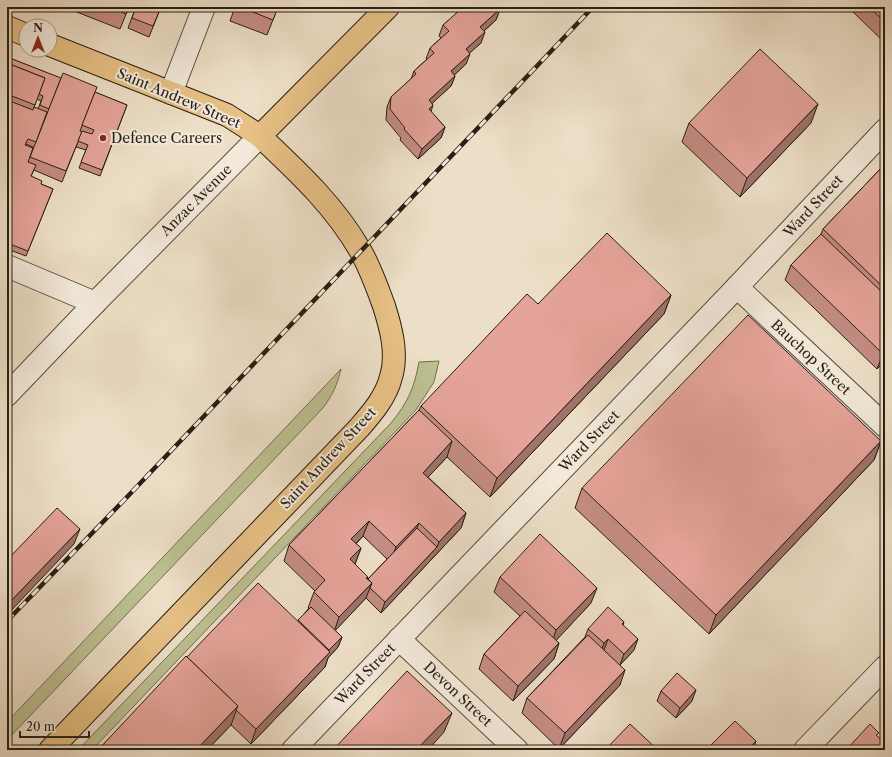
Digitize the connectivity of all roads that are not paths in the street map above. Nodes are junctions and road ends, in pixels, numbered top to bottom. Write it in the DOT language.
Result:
graph roads {
  1 [pos="204,7"];
  2 [pos="388,7"];
  3 [pos="7,28"];
  4 [pos="18,32"];
  5 [pos="58,48"];
  6 [pos="171,93"];
  7 [pos="885,130"];
  8 [pos="260,136"];
  9 [pos="7,266"];
  10 [pos="737,287"];
  11 [pos="95,303"];
  12 [pos="7,395"];
  13 [pos="885,426"];
  14 [pos="399,639"];
  15 [pos="885,667"];
  16 [pos="51,747"];
  17 [pos="293,750"];
  18 [pos="517,750"];
  19 [pos="805,750"];
  1 -- 6 [label="street"];
  2 -- 8 [label="main road, Anzac Avenue"];
  3 -- 4 [label="main road"];
  5 -- 6 [label="main road, Saint Andrew Street"];
  6 -- 8 [label="main road, Saint Andrew Street"];
  7 -- 10 [label="street, Ward Street"];
  8 -- 11 [label="street, Anzac Avenue"];
  8 -- 16 [label="main road, Saint Andrew Street"];
  9 -- 11 [label="street"];
  10 -- 13 [label="street, Bauchop Street"];
  10 -- 14 [label="street, Ward Street"];
  11 -- 12 [label="street, Anzac Avenue"];
  14 -- 17 [label="street, Ward Street"];
  14 -- 18 [label="street, Devon Street"];
  15 -- 19 [label="street"];
}
